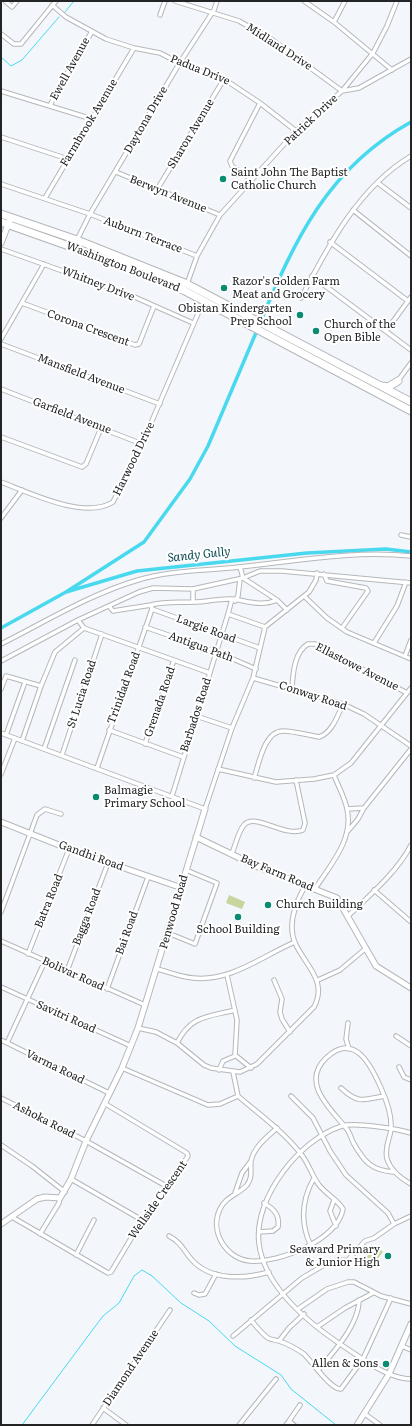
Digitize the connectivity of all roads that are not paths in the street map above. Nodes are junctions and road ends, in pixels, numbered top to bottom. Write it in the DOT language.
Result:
graph roads {
  1 [pos="5,1"];
  2 [pos="17,1"];
  3 [pos="56,1"];
  4 [pos="165,1"];
  5 [pos="175,1"];
  6 [pos="217,1"];
  7 [pos="304,1"];
  8 [pos="345,1"];
  9 [pos="397,1"];
  10 [pos="52,5"];
  11 [pos="211,14"];
  12 [pos="160,15"];
  13 [pos="334,22"];
  14 [pos="91,32"];
  15 [pos="1,34"];
  16 [pos="134,48"];
  17 [pos="373,53"];
  18 [pos="411,59"];
  19 [pos="179,64"];
  20 [pos="392,70"];
  21 [pos="224,79"];
  22 [pos="1,91"];
  23 [pos="342,92"];
  24 [pos="260,103"];
  25 [pos="50,106"];
  26 [pos="92,118"];
  27 [pos="296,131"];
  28 [pos="1,137"];
  29 [pos="411,156"];
  30 [pos="68,159"];
  31 [pos="406,159"];
  32 [pos="411,163"];
  33 [pos="116,172"];
  34 [pos="252,180"];
  35 [pos="378,183"];
  36 [pos="1,184"];
  37 [pos="158,188"];
  38 [pos="45,198"];
  39 [pos="411,208"];
  40 [pos="353,210"];
  41 [pos="1,214"];
  42 [pos="90,214"];
  43 [pos="220,215"];
  44 [pos="7,221"];
  45 [pos="77,240"];
  46 [pos="330,242"];
  47 [pos="1,243"];
  48 [pos="1,249"];
  49 [pos="196,256"];
  50 [pos="411,256"];
  51 [pos="44,264"];
  52 [pos="312,276"];
  53 [pos="186,287"];
  54 [pos="301,298"];
  55 [pos="410,299"];
  56 [pos="22,303"];
  57 [pos="154,306"];
  58 [pos="200,309"];
  59 [pos="193,324"];
  60 [pos="386,331"];
  61 [pos="271,332"];
  62 [pos="1,339"];
  63 [pos="1,344"];
  64 [pos="411,350"];
  65 [pos="411,363"];
  66 [pos="408,368"];
  67 [pos="411,372"];
  68 [pos="398,381"];
  69 [pos="372,382"];
  70 [pos="1,389"];
  71 [pos="390,392"];
  72 [pos="384,398"];
  73 [pos="410,402"];
  74 [pos="160,404"];
  75 [pos="411,411"];
  76 [pos="101,428"];
  77 [pos="1,437"];
  78 [pos="142,444"];
  79 [pos="1,482"];
  80 [pos="22,490"];
  81 [pos="1,518"];
  82 [pos="401,535"];
  83 [pos="411,537"];
  84 [pos="411,556"];
  85 [pos="240,567"];
  86 [pos="317,573"];
  87 [pos="324,574"];
  88 [pos="241,578"];
  89 [pos="406,582"];
  90 [pos="411,582"];
  91 [pos="193,588"];
  92 [pos="304,596"];
  93 [pos="234,600"];
  94 [pos="277,600"];
  95 [pos="193,602"];
  96 [pos="109,606"];
  97 [pos="151,607"];
  98 [pos="287,610"];
  99 [pos="228,614"];
  100 [pos="78,620"];
  101 [pos="145,627"];
  102 [pos="265,627"];
  103 [pos="84,628"];
  104 [pos="342,628"];
  105 [pos="102,634"];
  106 [pos="222,635"];
  107 [pos="411,640"];
  108 [pos="374,643"];
  109 [pos="1,644"];
  110 [pos="139,646"];
  111 [pos="260,648"];
  112 [pos="217,652"];
  113 [pos="405,656"];
  114 [pos="411,659"];
  115 [pos="75,660"];
  116 [pos="174,660"];
  117 [pos="1,661"];
  118 [pos="256,669"];
  119 [pos="210,673"];
  120 [pos="253,678"];
  121 [pos="25,682"];
  122 [pos="41,686"];
  123 [pos="292,688"];
  124 [pos="411,688"];
  125 [pos="1,689"];
  126 [pos="407,693"];
  127 [pos="343,704"];
  128 [pos="196,716"];
  129 [pos="382,726"];
  130 [pos="232,728"];
  131 [pos="109,730"];
  132 [pos="1,733"];
  133 [pos="6,735"];
  134 [pos="15,738"];
  135 [pos="22,741"];
  136 [pos="145,744"];
  137 [pos="411,747"];
  138 [pos="44,749"];
  139 [pos="62,755"];
  140 [pos="183,757"];
  141 [pos="97,768"];
  142 [pos="218,769"];
  143 [pos="1,774"];
  144 [pos="334,775"];
  145 [pos="254,778"];
  146 [pos="296,780"];
  147 [pos="172,796"];
  148 [pos="364,808"];
  149 [pos="204,809"];
  150 [pos="347,809"];
  151 [pos="61,814"];
  152 [pos="1,822"];
  153 [pos="348,831"];
  154 [pos="30,833"];
  155 [pos="196,837"];
  156 [pos="411,845"];
  157 [pos="69,849"];
  158 [pos="232,853"];
  159 [pos="108,863"];
  160 [pos="186,870"];
  161 [pos="148,877"];
  162 [pos="305,886"];
  163 [pos="182,888"];
  164 [pos="315,889"];
  165 [pos="374,890"];
  166 [pos="1,912"];
  167 [pos="348,916"];
  168 [pos="411,922"];
  169 [pos="168,933"];
  170 [pos="1,941"];
  171 [pos="295,942"];
  172 [pos="365,950"];
  173 [pos="28,954"];
  174 [pos="45,961"];
  175 [pos="157,969"];
  176 [pos="67,971"];
  177 [pos="227,975"];
  178 [pos="274,980"];
  179 [pos="318,980"];
  180 [pos="1,987"];
  181 [pos="411,988"];
  182 [pos="107,989"];
  183 [pos="28,1000"];
  184 [pos="145,1005"];
  185 [pos="235,1010"];
  186 [pos="348,1023"];
  187 [pos="138,1028"];
  188 [pos="290,1032"];
  189 [pos="396,1036"];
  190 [pos="1,1040"];
  191 [pos="7,1043"];
  192 [pos="177,1043"];
  193 [pos="410,1044"];
  194 [pos="131,1046"];
  195 [pos="349,1048"];
  196 [pos="235,1056"];
  197 [pos="399,1067"];
  198 [pos="122,1068"];
  199 [pos="251,1068"];
  200 [pos="219,1070"];
  201 [pos="233,1072"];
  202 [pos="411,1080"];
  203 [pos="341,1088"];
  204 [pos="109,1093"];
  205 [pos="238,1096"];
  206 [pos="291,1096"];
  207 [pos="384,1096"];
  208 [pos="1,1098"];
  209 [pos="104,1103"];
  210 [pos="344,1126"];
  211 [pos="277,1128"];
  212 [pos="391,1129"];
  213 [pos="411,1133"];
  214 [pos="323,1135"];
  215 [pos="86,1141"];
  216 [pos="1,1145"];
  217 [pos="301,1153"];
  218 [pos="251,1161"];
  219 [pos="394,1172"];
  220 [pos="314,1178"];
  221 [pos="71,1179"];
  222 [pos="411,1184"];
  223 [pos="168,1187"];
  224 [pos="65,1192"];
  225 [pos="235,1193"];
  226 [pos="60,1198"];
  227 [pos="334,1200"];
  228 [pos="264,1203"];
  229 [pos="411,1216"];
  230 [pos="12,1217"];
  231 [pos="94,1220"];
  232 [pos="142,1220"];
  233 [pos="1,1224"];
  234 [pos="394,1224"];
  235 [pos="336,1226"];
  236 [pos="259,1232"];
  237 [pos="40,1234"];
  238 [pos="169,1236"];
  239 [pos="310,1244"];
  240 [pos="76,1255"];
  241 [pos="264,1260"];
  242 [pos="269,1272"];
  243 [pos="216,1274"];
  244 [pos="194,1293"];
  245 [pos="374,1293"];
  246 [pos="283,1294"];
  247 [pos="391,1298"];
  248 [pos="359,1300"];
  249 [pos="411,1304"];
  250 [pos="298,1309"];
  251 [pos="170,1310"];
  252 [pos="304,1314"];
  253 [pos="251,1320"];
  254 [pos="411,1324"];
  255 [pos="317,1327"];
  256 [pos="233,1336"];
  257 [pos="279,1341"];
  258 [pos="339,1343"];
  259 [pos="402,1346"];
  260 [pos="411,1350"];
  261 [pos="363,1359"];
  262 [pos="319,1369"];
  263 [pos="389,1374"];
  264 [pos="276,1379"];
  265 [pos="411,1379"];
  266 [pos="300,1405"];
  267 [pos="103,1408"];
  268 [pos="365,1414"];
  269 [pos="289,1421"];
  270 [pos="92,1425"];
  271 [pos="126,1425"];
  272 [pos="239,1425"];
  273 [pos="286,1425"];
  274 [pos="294,1425"];
  275 [pos="357,1425"];
  276 [pos="380,1425"];
  1 -- 2 [label="street"];
  3 -- 10 [label="street"];
  4 -- 12 [label="street"];
  5 -- 11 [label="street, Midland Drive"];
  6 -- 11 [label="street, Daytona Drive"];
  7 -- 13 [label="street"];
  8 -- 13 [label="street"];
  9 -- 17 [label="street"];
  10 -- 14 [label="street, Padua Drive"];
  10 -- 15 [label="street"];
  11 -- 19 [label="street, Daytona Drive"];
  11 -- 23 [label="street, Midland Drive"];
  13 -- 17 [label="street"];
  14 -- 16 [label="street, Padua Drive"];
  14 -- 25 [label="street, Ewell Avenue"];
  16 -- 19 [label="street, Padua Drive"];
  16 -- 26 [label="street, Farmbrook Avenue"];
  17 -- 20 [label="street"];
  17 -- 23 [label="street"];
  18 -- 20 [label="street, Patrick Drive"];
  19 -- 21 [label="street, Padua Drive"];
  19 -- 33 [label="street, Daytona Drive"];
  20 -- 23 [label="street, Patrick Drive"];
  21 -- 24 [label="street, Padua Drive"];
  21 -- 37 [label="street, Sharon Avenue"];
  22 -- 25 [label="street"];
  23 -- 27 [label="street, Patrick Drive"];
  24 -- 27 [label="street, Padua Drive"];
  24 -- 34 [label="street"];
  25 -- 26 [label="street"];
  26 -- 30 [label="street, Farmbrook Avenue"];
  27 -- 34 [label="street, Patrick Drive"];
  28 -- 30 [label="street"];
  29 -- 31 [label="street"];
  30 -- 38 [label="street, Farmbrook Avenue"];
  31 -- 32 [label="street"];
  31 -- 35 [label="street"];
  33 -- 37 [label="street, Berwyn Avenue"];
  33 -- 42 [label="street, Daytona Drive"];
  34 -- 43 [label="street, Patrick Drive"];
  35 -- 39 [label="street"];
  35 -- 40 [label="street"];
  36 -- 38 [label="street, Auburn Terrace"];
  37 -- 43 [label="street, Berwyn Avenue"];
  38 -- 42 [label="street, Auburn Terrace"];
  40 -- 46 [label="street"];
  40 -- 50 [label="street"];
  41 -- 44 [label="highway, Washington Boulevard"];
  42 -- 45 [label="street, Daytona Drive"];
  42 -- 49 [label="street, Auburn Terrace"];
  43 -- 49 [label="street, Patrick Drive"];
  44 -- 45 [label="highway, Washington Boulevard"];
  44 -- 47 [label="street"];
  44 -- 53 [label="highway, Washington Boulevard"];
  45 -- 53 [label="highway, Washington Boulevard"];
  46 -- 52 [label="street"];
  46 -- 55 [label="street"];
  48 -- 51 [label="street, Whitney Drive"];
  49 -- 53 [label="street, Patrick Drive"];
  51 -- 56 [label="street"];
  51 -- 57 [label="street, Whitney Drive"];
  52 -- 54 [label="street"];
  52 -- 60 [label="street"];
  53 -- 61 [label="highway, Washington Boulevard"];
  55 -- 60 [label="street"];
  56 -- 57 [label="street, Corona Crescent"];
  56 -- 62 [label="street"];
  57 -- 59 [label="street, Whitney Drive"];
  58 -- 59 [label="street, Harwood Drive"];
  59 -- 74 [label="street, Harwood Drive"];
  60 -- 64 [label="street"];
  61 -- 69 [label="highway, Washington Boulevard"];
  61 -- 72 [label="highway, Washington Boulevard"];
  63 -- 74 [label="street, Mansfield Avenue"];
  65 -- 66 [label="street"];
  66 -- 67 [label="street"];
  66 -- 68 [label="street"];
  68 -- 69 [label="highway"];
  68 -- 71 [label="street"];
  68 -- 73 [label="highway"];
  69 -- 71 [label="highway, Washington Boulevard"];
  70 -- 76 [label="street, Garfield Avenue"];
  71 -- 72 [label="street"];
  71 -- 73 [label="highway, Washington Boulevard"];
  72 -- 75 [label="highway, Washington Boulevard"];
  74 -- 78 [label="street, Harwood Drive"];
  76 -- 77 [label="street"];
  76 -- 78 [label="street, Garfield Avenue"];
  78 -- 80 [label="street, Harwood Drive"];
  79 -- 80 [label="street, Harwood Drive"];
  80 -- 81 [label="street"];
  82 -- 83 [label="street"];
  84 -- 85 [label="street"];
  85 -- 88 [label="street"];
  85 -- 109 [label="street"];
  86 -- 87 [label="street"];
  86 -- 88 [label="street"];
  86 -- 92 [label="street"];
  87 -- 89 [label="street"];
  87 -- 104 [label="street"];
  88 -- 91 [label="street"];
  88 -- 93 [label="street, Barbados Road"];
  88 -- 94 [label="street"];
  89 -- 90 [label="street"];
  89 -- 108 [label="street"];
  91 -- 95 [label="street"];
  91 -- 96 [label="street"];
  92 -- 98 [label="street"];
  92 -- 104 [label="street"];
  93 -- 94 [label="street"];
  93 -- 95 [label="street"];
  93 -- 99 [label="street, Barbados Road"];
  94 -- 98 [label="street"];
  95 -- 97 [label="street"];
  96 -- 97 [label="street"];
  96 -- 100 [label="street"];
  97 -- 101 [label="street, Trinidad Road"];
  97 -- 106 [label="street, Largie Road"];
  98 -- 102 [label="street"];
  99 -- 102 [label="street"];
  99 -- 106 [label="street, Barbados Road"];
  100 -- 103 [label="street"];
  100 -- 117 [label="street"];
  101 -- 110 [label="street, Trinidad Road"];
  101 -- 112 [label="street, Antigua Path"];
  102 -- 111 [label="street, Penwood Road"];
  103 -- 105 [label="street"];
  103 -- 122 [label="street"];
  104 -- 108 [label="street"];
  105 -- 110 [label="street"];
  105 -- 139 [label="street, St Lucia Road"];
  106 -- 111 [label="street, Largie Road"];
  106 -- 112 [label="street, Barbados Road"];
  107 -- 113 [label="street"];
  108 -- 113 [label="street"];
  110 -- 116 [label="street"];
  110 -- 131 [label="street, Trinidad Road"];
  111 -- 118 [label="street, Penwood Road"];
  112 -- 118 [label="street, Antigua Path"];
  112 -- 119 [label="street, Barbados Road"];
  113 -- 114 [label="street"];
  115 -- 138 [label="street"];
  116 -- 119 [label="street"];
  116 -- 136 [label="street, Grenada Road"];
  118 -- 120 [label="street, Penwood Road"];
  119 -- 128 [label="street, Barbados Road"];
  120 -- 123 [label="street, Conway Road"];
  120 -- 130 [label="street, Penwood Road"];
  121 -- 122 [label="street"];
  121 -- 125 [label="street"];
  121 -- 133 [label="street"];
  122 -- 135 [label="street"];
  123 -- 126 [label="street, Ellastowe Avenue"];
  123 -- 127 [label="street, Conway Road"];
  124 -- 126 [label="street"];
  126 -- 129 [label="street"];
  127 -- 129 [label="street, Conway Road"];
  127 -- 145 [label="street"];
  128 -- 130 [label="street"];
  128 -- 140 [label="street, Barbados Road"];
  129 -- 137 [label="street, Conway Road"];
  129 -- 144 [label="street"];
  130 -- 142 [label="street, Penwood Road"];
  131 -- 136 [label="street"];
  131 -- 141 [label="street, Trinidad Road"];
  132 -- 133 [label="street"];
  133 -- 134 [label="street"];
  134 -- 135 [label="street"];
  134 -- 143 [label="street"];
  135 -- 138 [label="street"];
  136 -- 140 [label="street"];
  137 -- 148 [label="street"];
  138 -- 139 [label="street"];
  139 -- 141 [label="street"];
  140 -- 147 [label="street, Barbados Road"];
  141 -- 147 [label="street"];
  142 -- 145 [label="street"];
  142 -- 149 [label="street, Penwood Road"];
  144 -- 146 [label="street"];
  144 -- 150 [label="street"];
  145 -- 146 [label="street"];
  146 -- 158 [label="street"];
  147 -- 149 [label="street"];
  148 -- 150 [label="street"];
  148 -- 153 [label="street"];
  149 -- 155 [label="street, Penwood Road"];
  150 -- 153 [label="street"];
  151 -- 154 [label="street"];
  152 -- 154 [label="street, Gandhi Road"];
  153 -- 164 [label="street"];
  154 -- 157 [label="street, Gandhi Road"];
  154 -- 166 [label="street"];
  155 -- 158 [label="street, Bay Farm Road"];
  155 -- 160 [label="street, Penwood Road"];
  156 -- 165 [label="street"];
  157 -- 159 [label="street, Gandhi Road"];
  157 -- 173 [label="street, Batra Road"];
  158 -- 162 [label="street, Bay Farm Road"];
  159 -- 161 [label="street, Gandhi Road"];
  159 -- 176 [label="street, Bagga Road"];
  160 -- 163 [label="street, Penwood Road"];
  160 -- 169 [label="street"];
  161 -- 163 [label="street, Gandhi Road"];
  161 -- 182 [label="street, Bai Road"];
  162 -- 164 [label="street, Bay Farm Road"];
  162 -- 171 [label="street"];
  163 -- 169 [label="street, Penwood Road"];
  164 -- 167 [label="street, Bay Farm Road"];
  165 -- 167 [label="street"];
  165 -- 168 [label="street"];
  167 -- 172 [label="street, Bay Farm Road"];
  169 -- 175 [label="street, Penwood Road"];
  170 -- 173 [label="street, Bolivar Road"];
  171 -- 177 [label="street"];
  171 -- 179 [label="street"];
  172 -- 179 [label="street"];
  172 -- 181 [label="street, Bay Farm Road"];
  173 -- 174 [label="street, Bolivar Road"];
  174 -- 176 [label="street, Bolivar Road"];
  174 -- 183 [label="street"];
  175 -- 177 [label="street"];
  175 -- 184 [label="street, Penwood Road"];
  176 -- 182 [label="street, Bolivar Road"];
  177 -- 185 [label="street"];
  178 -- 188 [label="street"];
  179 -- 188 [label="street"];
  180 -- 183 [label="street, Savitri Road"];
  182 -- 184 [label="street, Bolivar Road"];
  183 -- 191 [label="street"];
  183 -- 194 [label="street, Savitri Road"];
  184 -- 187 [label="street, Penwood Road"];
  185 -- 192 [label="street"];
  185 -- 196 [label="street"];
  186 -- 195 [label="street"];
  187 -- 192 [label="street"];
  187 -- 194 [label="street, Penwood Road"];
  188 -- 199 [label="street"];
  189 -- 193 [label="street"];
  190 -- 191 [label="street, Varma Road"];
  191 -- 204 [label="street, Varma Road"];
  192 -- 200 [label="street"];
  194 -- 198 [label="street, Penwood Road"];
  195 -- 207 [label="street"];
  195 -- 210 [label="street"];
  196 -- 199 [label="street"];
  196 -- 200 [label="street"];
  197 -- 202 [label="street"];
  198 -- 204 [label="street, Penwood Road"];
  198 -- 205 [label="street"];
  199 -- 201 [label="street"];
  200 -- 201 [label="street"];
  201 -- 205 [label="street"];
  203 -- 207 [label="street"];
  204 -- 209 [label="street, Penwood Road"];
  205 -- 211 [label="street"];
  206 -- 214 [label="street"];
  207 -- 212 [label="street"];
  208 -- 215 [label="street, Ashoka Road"];
  209 -- 215 [label="street, Penwood Road"];
  209 -- 223 [label="street, Wellside Crescent"];
  210 -- 212 [label="street"];
  210 -- 214 [label="street"];
  210 -- 219 [label="street"];
  211 -- 217 [label="street"];
  211 -- 218 [label="street"];
  212 -- 213 [label="street"];
  212 -- 219 [label="street"];
  214 -- 217 [label="street"];
  214 -- 234 [label="street"];
  215 -- 221 [label="street, Penwood Road"];
  215 -- 223 [label="street, Ashoka Road"];
  216 -- 224 [label="street"];
  217 -- 220 [label="street"];
  217 -- 228 [label="street"];
  218 -- 225 [label="street"];
  218 -- 225 [label="street"];
  219 -- 222 [label="street"];
  220 -- 227 [label="street"];
  220 -- 239 [label="street"];
  221 -- 224 [label="street, Penwood Road"];
  221 -- 232 [label="street"];
  223 -- 232 [label="street, Wellside Crescent"];
  224 -- 226 [label="street, Penwood Road"];
  225 -- 241 [label="street"];
  226 -- 230 [label="street"];
  226 -- 237 [label="street"];
  227 -- 235 [label="street"];
  227 -- 235 [label="street"];
  228 -- 236 [label="street"];
  228 -- 236 [label="street"];
  229 -- 234 [label="street"];
  230 -- 233 [label="street"];
  230 -- 237 [label="street, Wellside Crescent"];
  231 -- 240 [label="street"];
  232 -- 240 [label="street, Wellside Crescent"];
  234 -- 246 [label="street"];
  235 -- 239 [label="street"];
  236 -- 241 [label="street"];
  237 -- 240 [label="street, Wellside Crescent"];
  238 -- 243 [label="street"];
  239 -- 241 [label="street"];
  241 -- 242 [label="street"];
  242 -- 243 [label="street"];
  242 -- 246 [label="street"];
  243 -- 244 [label="street"];
  245 -- 247 [label="street"];
  245 -- 248 [label="street"];
  245 -- 250 [label="street"];
  246 -- 250 [label="street"];
  246 -- 253 [label="street"];
  247 -- 249 [label="street"];
  247 -- 261 [label="street"];
  248 -- 255 [label="street"];
  248 -- 258 [label="street"];
  250 -- 252 [label="street"];
  251 -- 267 [label="street, Diamond Avenue"];
  252 -- 255 [label="street"];
  252 -- 257 [label="street"];
  253 -- 256 [label="street"];
  253 -- 257 [label="street"];
  254 -- 259 [label="street"];
  255 -- 258 [label="street"];
  257 -- 262 [label="street"];
  258 -- 261 [label="street"];
  258 -- 262 [label="street"];
  259 -- 260 [label="street"];
  259 -- 263 [label="street"];
  261 -- 262 [label="street"];
  261 -- 263 [label="street"];
  263 -- 265 [label="street"];
  263 -- 268 [label="street"];
  264 -- 272 [label="street"];
  266 -- 269 [label="street"];
  267 -- 270 [label="street, Diamond Avenue"];
  267 -- 271 [label="street"];
  268 -- 275 [label="street"];
  268 -- 276 [label="street"];
  269 -- 273 [label="street"];
  269 -- 274 [label="street"];
}
